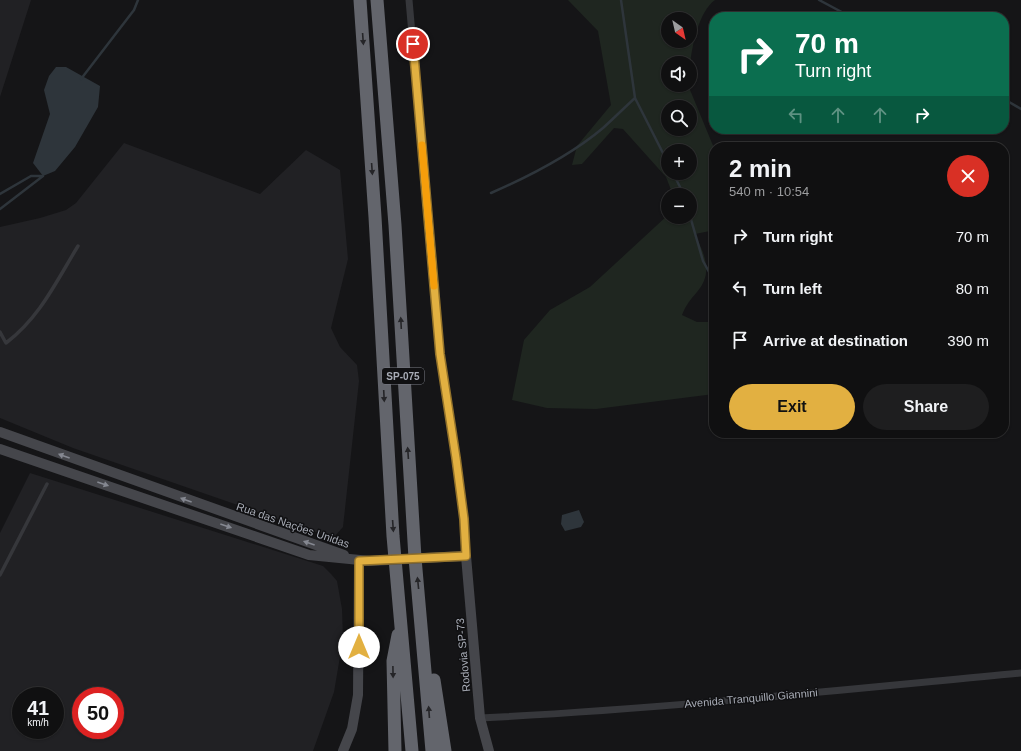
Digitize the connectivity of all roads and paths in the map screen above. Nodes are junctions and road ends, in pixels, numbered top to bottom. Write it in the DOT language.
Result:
graph roads {
  1 [pos="360,0"];
  2 [pos="377,0"];
  3 [pos="410,0"];
  4 [pos="78,246"];
  5 [pos="0,332"];
  6 [pos="0,432"];
  7 [pos="0,448"];
  8 [pos="47,484"];
  9 [pos="466,556"];
  10 [pos="359,561"];
  11 [pos="0,575"];
  12 [pos="422,616"];
  13 [pos="401,619"];
  14 [pos="1021,673"];
  15 [pos="480,718"];
  16 [pos="343,751"];
  17 [pos="395,751"];
  18 [pos="412,751"];
  19 [pos="432,751"];
  20 [pos="445,751"];
  21 [pos="489,751"];
  1 -- 13 [label="highway, SP-075, one-way"];
  12 -- 2 [label="highway, SP-075, one-way"];
  3 -- 9 [label="street"];
  4 -- 5 [label="lane"];
  10 -- 6 [label="main road, Rua das Nações Unidas, one-way"];
  7 -- 10 [label="main road, Rua das Nações Unidas, one-way"];
  8 -- 11 [label="lane"];
  9 -- 10 [label="main road, bridge"];
  9 -- 15 [label="main road, Rodovia SP-73"];
  10 -- 16 [label="main road"];
  19 -- 12 [label="highway, SP-075, one-way"];
  12 -- 20 [label="highway"];
  13 -- 17 [label="highway, one-way"];
  13 -- 18 [label="highway, SP-075"];
  14 -- 15 [label="street, Avenida Tranquillo Giannini"];
  15 -- 21 [label="main road, Rodovia SP-73"];
}
